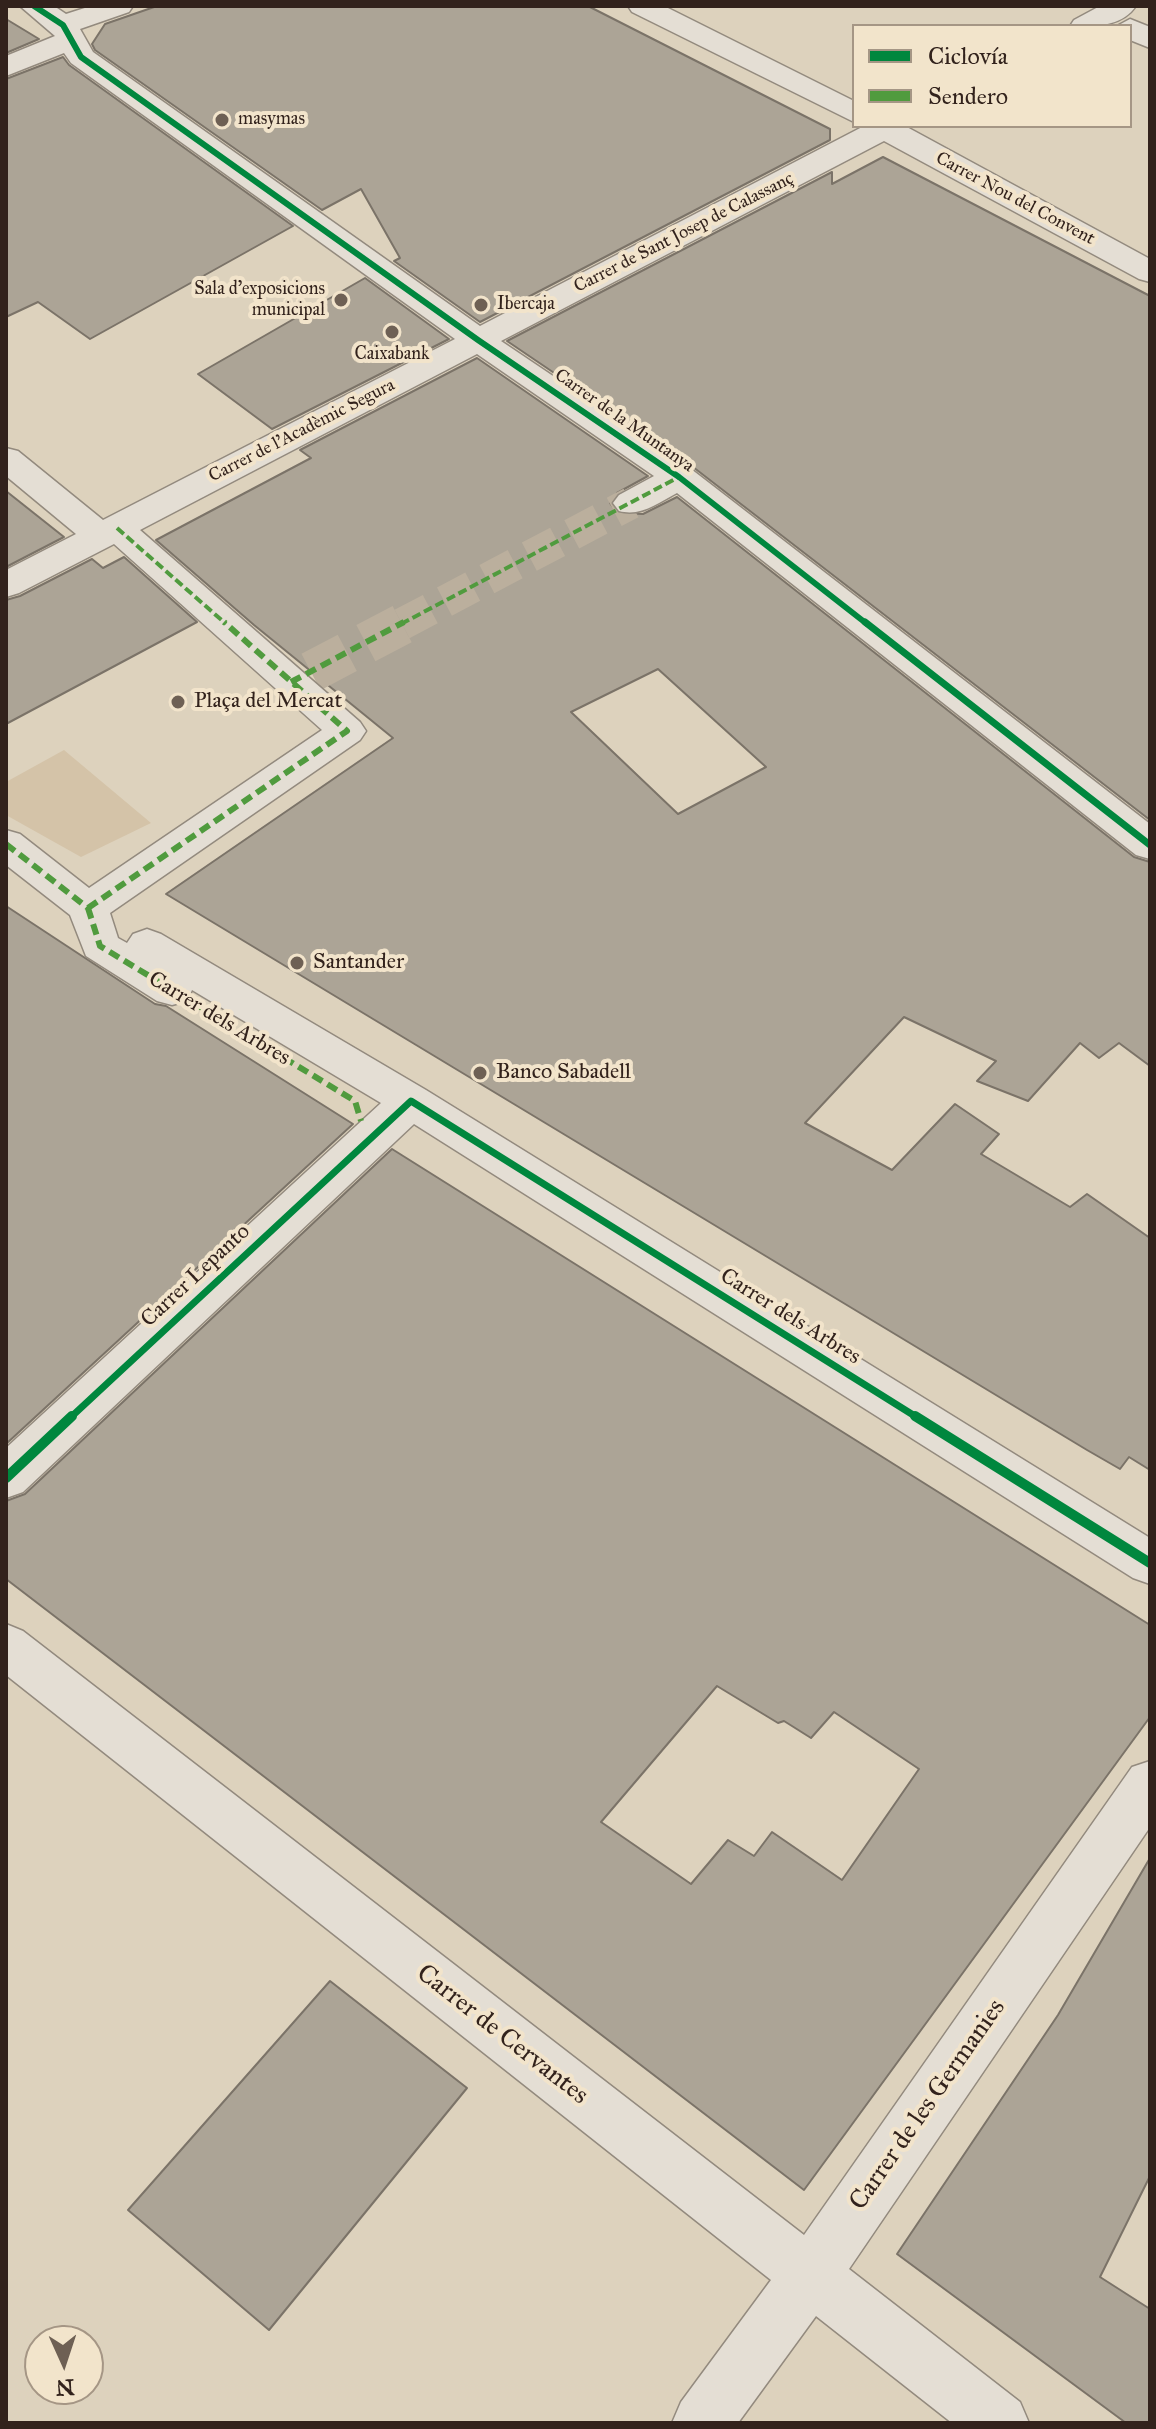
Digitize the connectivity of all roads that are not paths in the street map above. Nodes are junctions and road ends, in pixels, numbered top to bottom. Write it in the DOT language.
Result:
graph roads {
  1 [pos="34,6"];
  2 [pos="119,6"];
  3 [pos="642,6"];
  4 [pos="1132,30"];
  5 [pos="66,32"];
  6 [pos="1150,39"];
  7 [pos="6,67"];
  8 [pos="852,112"];
  9 [pos="883,128"];
  10 [pos="887,128"];
  11 [pos="1150,272"];
  12 [pos="478,340"];
  13 [pos="6,459"];
  14 [pos="679,477"];
  15 [pos="631,503"];
  16 [pos="115,529"];
  17 [pos="6,585"];
  18 [pos="1148,840"];
  19 [pos="6,844"];
  20 [pos="88,908"];
  21 [pos="147,944"];
  22 [pos="411,1101"];
  23 [pos="361,1121"];
  24 [pos="6,1478"];
  25 [pos="1150,1563"];
  26 [pos="6,1646"];
  27 [pos="1150,1784"];
  28 [pos="810,2276"];
  29 [pos="702,2423"];
  30 [pos="999,2423"];
  1 -- 5 [label="street, Carrer de la Muntanya"];
  2 -- 5 [label="street"];
  3 -- 8 [label="street"];
  4 -- 6 [label="street"];
  5 -- 7 [label="street"];
  5 -- 12 [label="street, Carrer de la Muntanya"];
  9 -- 12 [label="street, Carrer de Sant Josep de Calassanç"];
  10 -- 11 [label="street, Carrer Nou del Convent"];
  12 -- 14 [label="street, Carrer de la Muntanya"];
  12 -- 16 [label="street, Carrer de l'Acadèmic Segura"];
  13 -- 16 [label="street"];
  14 -- 15 [label="street"];
  14 -- 18 [label="street, Carrer de la Muntanya"];
  16 -- 17 [label="street"];
  16 -- 20 [label="street"];
  19 -- 20 [label="street"];
  20 -- 23 [label="street, Carrer dels Arbres"];
  21 -- 22 [label="street, Carrer dels Arbres"];
  22 -- 24 [label="street, Carrer Lepanto"];
  22 -- 25 [label="street, Carrer dels Arbres"];
  26 -- 28 [label="street, Carrer de Cervantes"];
  27 -- 28 [label="street, Carrer de les Germanies"];
  28 -- 29 [label="street, Carrer de les Germanies"];
  28 -- 30 [label="street, Carrer de Cervantes"];
}
